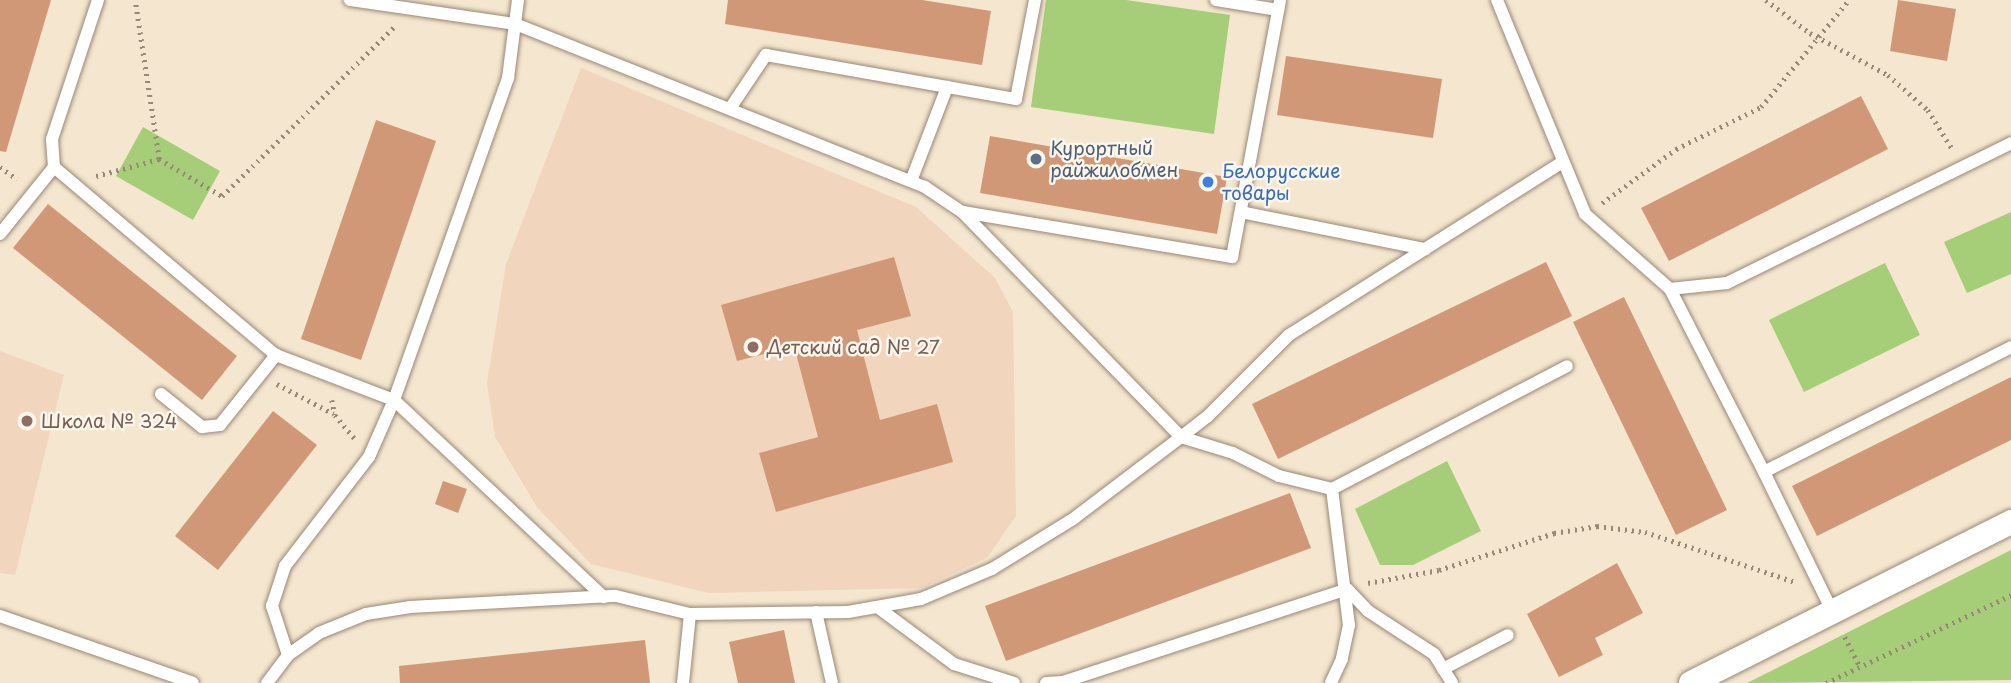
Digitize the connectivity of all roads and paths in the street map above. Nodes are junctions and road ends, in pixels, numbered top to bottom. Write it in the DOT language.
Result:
graph roads {
  1 [pos="98,0"];
  2 [pos="135,0"];
  3 [pos="350,0"];
  4 [pos="518,0"];
  5 [pos="1035,0"];
  6 [pos="1216,0"];
  7 [pos="1497,0"];
  8 [pos="1766,0"];
  9 [pos="1849,0"];
  10 [pos="1279,5"];
  11 [pos="412,9"];
  12 [pos="515,23"];
  13 [pos="1820,38"];
  14 [pos="947,87"];
  15 [pos="731,107"];
  16 [pos="2011,143"];
  17 [pos="159,159"];
  18 [pos="1563,162"];
  19 [pos="1963,166"];
  20 [pos="54,167"];
  21 [pos="123,168"];
  22 [pos="911,181"];
  23 [pos="962,212"];
  24 [pos="1241,212"];
  25 [pos="1585,214"];
  26 [pos="0,234"];
  27 [pos="1425,249"];
  28 [pos="1670,289"];
  29 [pos="2011,347"];
  30 [pos="276,355"];
  31 [pos="1567,366"];
  32 [pos="326,375"];
  33 [pos="260,376"];
  34 [pos="161,394"];
  35 [pos="394,400"];
  36 [pos="335,415"];
  37 [pos="1181,437"];
  38 [pos="369,457"];
  39 [pos="1764,472"];
  40 [pos="1332,489"];
  41 [pos="2011,523"];
  42 [pos="1347,589"];
  43 [pos="2011,595"];
  44 [pos="604,597"];
  45 [pos="1827,601"];
  46 [pos="880,609"];
  47 [pos="816,612"];
  48 [pos="690,614"];
  49 [pos="0,616"];
  50 [pos="1508,635"];
  51 [pos="288,655"];
  52 [pos="1443,669"];
  53 [pos="193,683"];
  54 [pos="267,683"];
  55 [pos="683,683"];
  56 [pos="832,683"];
  57 [pos="1014,683"];
  58 [pos="1046,683"];
  59 [pos="1331,683"];
  60 [pos="1452,683"];
  61 [pos="1691,683"];
  62 [pos="1826,683"];
  1 -- 20 [label="lane"];
  2 -- 17 [label="path"];
  3 -- 11 [label="lane"];
  4 -- 12 [label="lane"];
  5 -- 14 [label="lane"];
  6 -- 10 [label="lane"];
  7 -- 18 [label="lane"];
  8 -- 13 [label="path"];
  9 -- 13 [label="path"];
  10 -- 24 [label="lane"];
  11 -- 12 [label="lane"];
  11 -- 17 [label="path"];
  12 -- 15 [label="lane"];
  12 -- 35 [label="lane"];
  13 -- 19 [label="path"];
  13 -- 25 [label="path"];
  14 -- 15 [label="lane"];
  14 -- 22 [label="lane"];
  15 -- 22 [label="lane"];
  16 -- 19 [label="lane"];
  17 -- 21 [label="path"];
  18 -- 25 [label="lane"];
  18 -- 27 [label="lane"];
  19 -- 28 [label="lane"];
  20 -- 26 [label="lane"];
  20 -- 30 [label="lane"];
  22 -- 23 [label="lane"];
  23 -- 24 [label="lane"];
  23 -- 37 [label="lane"];
  24 -- 27 [label="lane"];
  25 -- 28 [label="lane"];
  27 -- 37 [label="lane"];
  28 -- 39 [label="lane"];
  29 -- 39 [label="lane"];
  30 -- 32 [label="lane"];
  30 -- 33 [label="lane"];
  31 -- 40 [label="lane"];
  32 -- 35 [label="lane"];
  32 -- 36 [label="path"];
  33 -- 34 [label="lane"];
  33 -- 36 [label="path"];
  35 -- 38 [label="lane"];
  35 -- 44 [label="lane"];
  36 -- 38 [label="path"];
  37 -- 40 [label="lane"];
  37 -- 46 [label="lane"];
  38 -- 51 [label="lane"];
  39 -- 45 [label="lane"];
  40 -- 42 [label="lane"];
  41 -- 45 [label="street"];
  42 -- 45 [label="path"];
  42 -- 52 [label="lane"];
  42 -- 58 [label="lane"];
  42 -- 59 [label="lane"];
  43 -- 62 [label="path"];
  44 -- 48 [label="lane"];
  44 -- 51 [label="lane"];
  45 -- 61 [label="street"];
  46 -- 47 [label="lane"];
  46 -- 57 [label="lane"];
  47 -- 48 [label="lane"];
  47 -- 56 [label="lane"];
  48 -- 55 [label="lane"];
  49 -- 53 [label="lane"];
  50 -- 52 [label="lane"];
  51 -- 54 [label="lane"];
  52 -- 60 [label="lane"];
}
